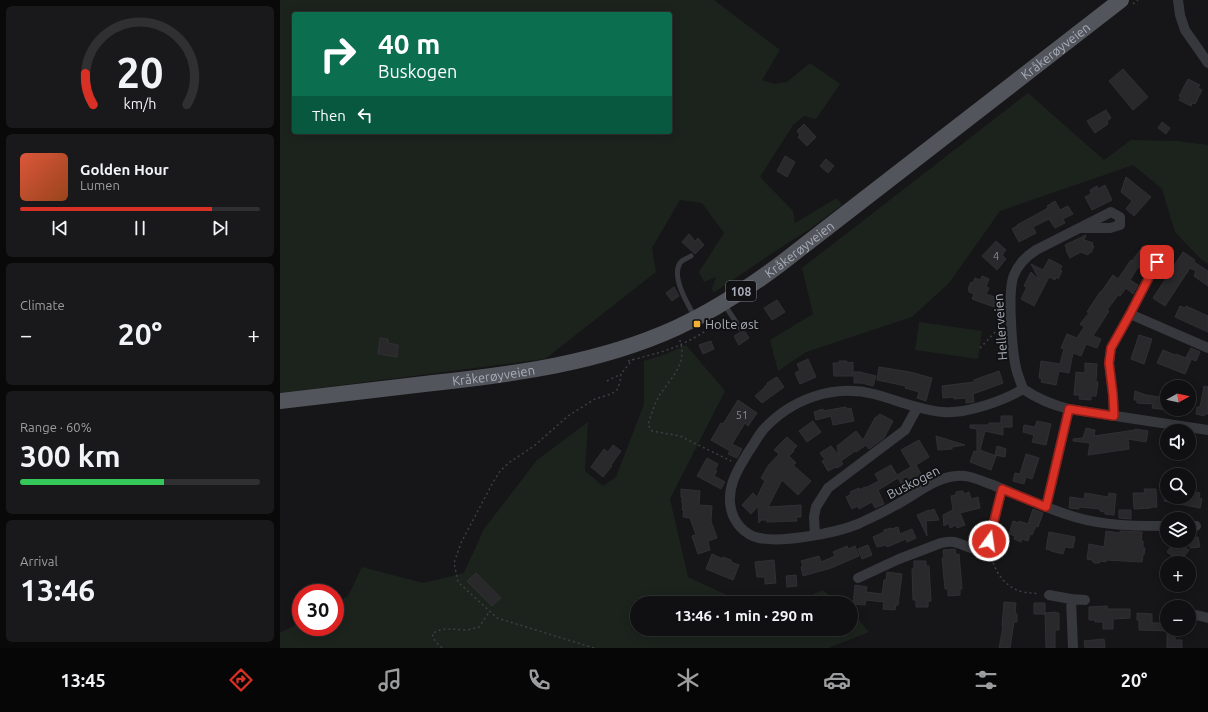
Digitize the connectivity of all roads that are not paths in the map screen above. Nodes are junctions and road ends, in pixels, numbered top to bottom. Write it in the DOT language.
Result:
graph roads {
  1 [pos="1121,0"];
  2 [pos="1178,0"];
  3 [pos="1208,63"];
  4 [pos="1080,228"];
  5 [pos="691,256"];
  6 [pos="1157,262"];
  7 [pos="723,303"];
  8 [pos="1130,314"];
  9 [pos="696,318"];
  10 [pos="740,328"];
  11 [pos="1208,348"];
  12 [pos="1023,389"];
  13 [pos="280,401"];
  14 [pos="917,408"];
  15 [pos="1069,409"];
  16 [pos="1114,416"];
  17 [pos="1208,430"];
  18 [pos="1002,489"];
  19 [pos="1046,507"];
  20 [pos="1160,526"];
  21 [pos="816,535"];
  22 [pos="858,578"];
  23 [pos="1049,595"];
  24 [pos="1071,599"];
  25 [pos="1085,600"];
  26 [pos="1196,616"];
  27 [pos="1208,618"];
  28 [pos="1073,648"];
  1 -- 7 [label="main road, Kråkerøyveien / 108"];
  2 -- 3 [label="street"];
  4 -- 12 [label="street, Hellerveien"];
  5 -- 9 [label="lane"];
  6 -- 8 [label="street"];
  7 -- 9 [label="main road, Kråkerøyveien / 108"];
  7 -- 10 [label="lane"];
  8 -- 11 [label="street"];
  8 -- 16 [label="street"];
  9 -- 13 [label="main road, Kråkerøyveien / 108"];
  12 -- 14 [label="street, Buskogen"];
  12 -- 15 [label="street"];
  14 -- 21 [label="street"];
  14 -- 21 [label="street, Buskogen"];
  15 -- 16 [label="street"];
  15 -- 19 [label="street"];
  16 -- 17 [label="street"];
  18 -- 19 [label="street, Buskogen"];
  18 -- 21 [label="street, Buskogen"];
  18 -- 22 [label="street"];
  19 -- 20 [label="street, Buskogen"];
  23 -- 24 [label="street"];
  24 -- 25 [label="street"];
  24 -- 28 [label="street"];
  26 -- 27 [label="street"];
}
